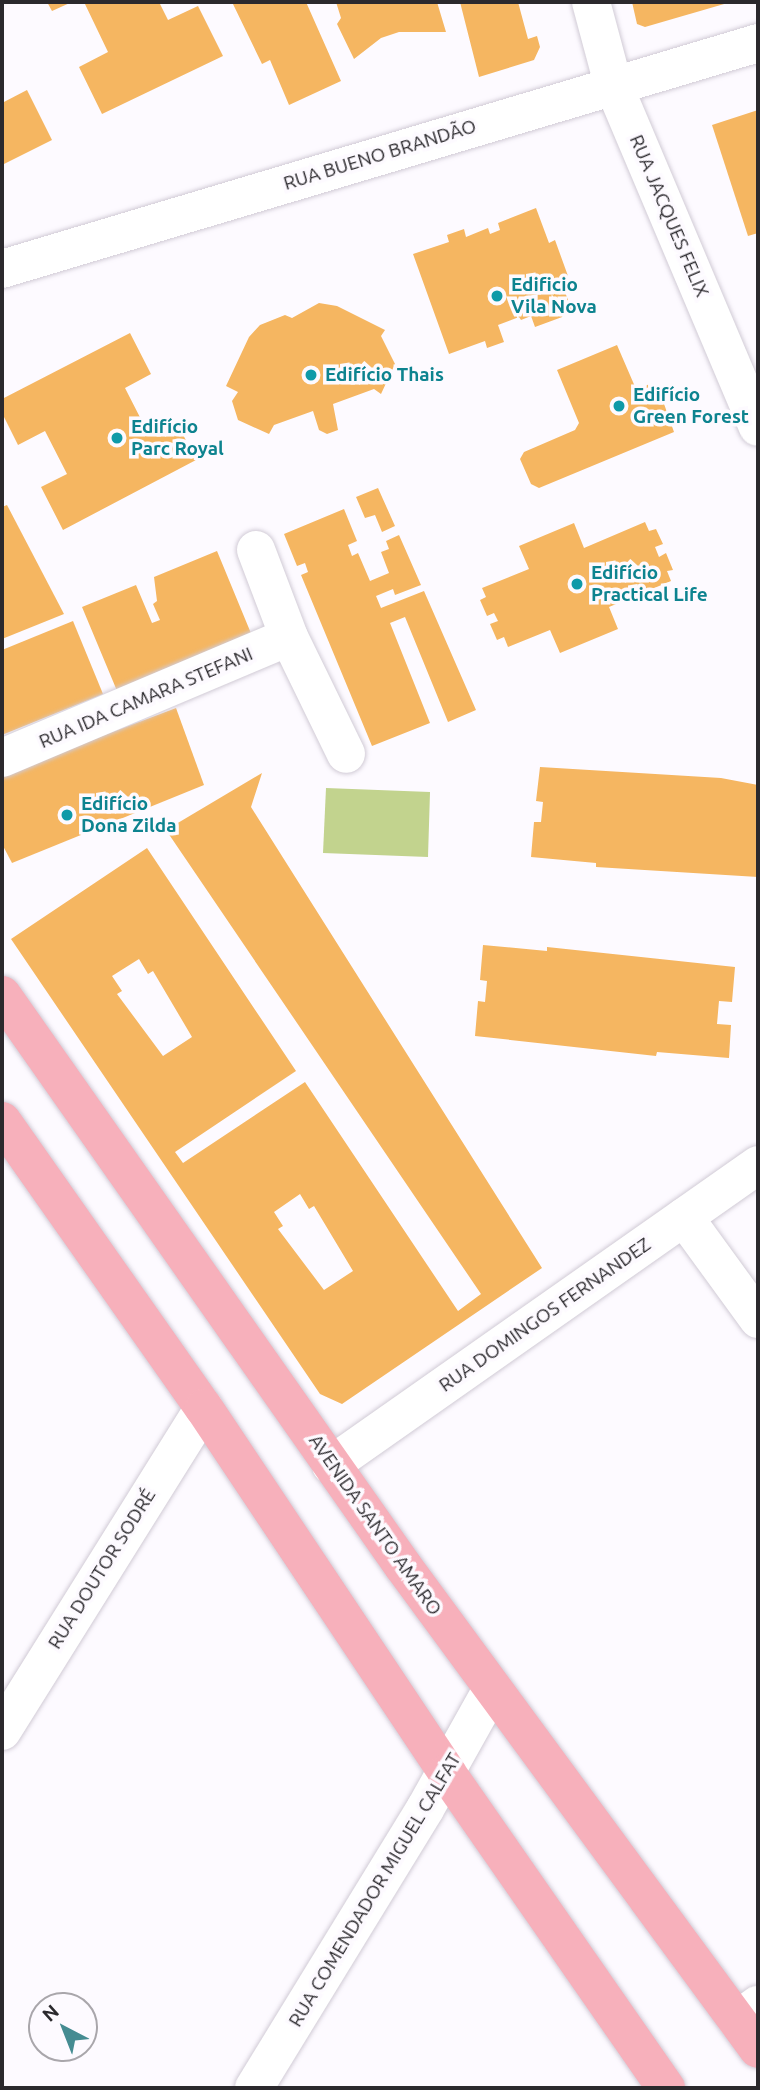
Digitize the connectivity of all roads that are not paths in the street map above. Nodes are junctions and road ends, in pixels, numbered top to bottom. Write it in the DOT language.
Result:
graph roads {
  1 [pos="591,2"];
  2 [pos="758,43"];
  3 [pos="612,84"];
  4 [pos="2,269"];
  5 [pos="758,427"];
  6 [pos="256,550"];
  7 [pos="289,637"];
  8 [pos="346,754"];
  9 [pos="2,758"];
  10 [pos="2,995"];
  11 [pos="2,1121"];
  12 [pos="758,1165"];
  13 [pos="684,1217"];
  14 [pos="758,1319"];
  15 [pos="204,1408"];
  16 [pos="331,1465"];
  17 [pos="492,1689"];
  18 [pos="2,1731"];
  19 [pos="447,1773"];
  20 [pos="751,2025"];
  21 [pos="254,2088"];
  22 [pos="666,2088"];
  1 -- 3 [label="street, RUA JACQUES FELIX"];
  2 -- 3 [label="street, RUA BUENO BRANDÃO"];
  3 -- 4 [label="street, RUA BUENO BRANDÃO"];
  3 -- 5 [label="street, RUA JACQUES FELIX"];
  6 -- 7 [label="street"];
  7 -- 8 [label="street"];
  7 -- 9 [label="street, RUA IDA CAMARA STEFANI"];
  10 -- 16 [label="main road, AVENIDA SANTO AMARO"];
  11 -- 15 [label="main road"];
  12 -- 13 [label="street, RUA DOMINGOS FERNANDEZ"];
  13 -- 14 [label="street"];
  13 -- 16 [label="street, RUA DOMINGOS FERNANDEZ"];
  15 -- 18 [label="street, RUA DOUTOR SODRÉ"];
  15 -- 19 [label="main road"];
  16 -- 17 [label="main road, AVENIDA SANTO AMARO"];
  17 -- 19 [label="street, RUA COMENDADOR MIGUEL CALFAT"];
  17 -- 20 [label="main road, AVENIDA SANTO AMARO"];
  19 -- 21 [label="street, RUA COMENDADOR MIGUEL CALFAT"];
  19 -- 22 [label="main road"];
}
